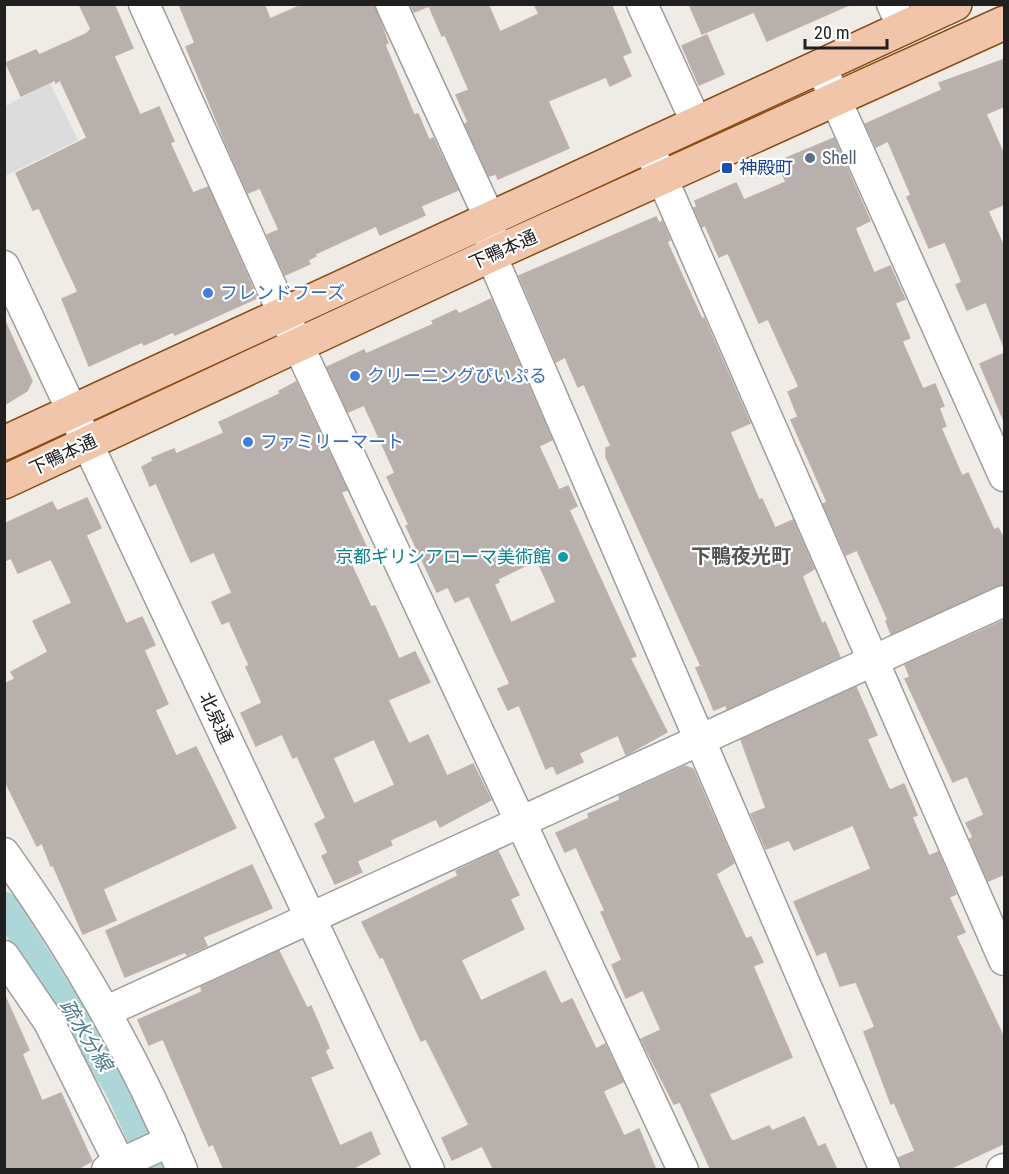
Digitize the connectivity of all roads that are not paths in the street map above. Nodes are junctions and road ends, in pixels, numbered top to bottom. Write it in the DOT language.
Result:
graph roads {
  1 [pos="144,4"];
  2 [pos="391,4"];
  3 [pos="642,4"];
  4 [pos="955,4"];
  5 [pos="1002,4"];
  6 [pos="1005,11"];
  7 [pos="897,16"];
  8 [pos="1005,23"];
  9 [pos="820,67"];
  10 [pos="835,101"];
  11 [pos="697,124"];
  12 [pos="648,146"];
  13 [pos="663,178"];
  14 [pos="490,219"];
  15 [pos="491,255"];
  16 [pos="4,266"];
  17 [pos="284,315"];
  18 [pos="298,344"];
  19 [pos="72,411"];
  20 [pos="4,443"];
  21 [pos="87,443"];
  22 [pos="1005,476"];
  23 [pos="4,482"];
  24 [pos="1005,601"];
  25 [pos="874,661"];
  26 [pos="700,740"];
  27 [pos="521,822"];
  28 [pos="4,853"];
  29 [pos="310,918"];
  30 [pos="4,956"];
  31 [pos="1005,960"];
  32 [pos="107,1011"];
  33 [pos="170,1141"];
  34 [pos="116,1167"];
  35 [pos="182,1170"];
  36 [pos="429,1170"];
  37 [pos="683,1170"];
  38 [pos="885,1170"];
  1 -- 17 [label="street"];
  2 -- 14 [label="street"];
  3 -- 11 [label="street"];
  4 -- 7 [label="main road, 下鴨本通"];
  5 -- 6 [label="street"];
  7 -- 9 [label="main road, 下鴨本通"];
  8 -- 10 [label="main road, 下鴨本通"];
  9 -- 10 [label="street"];
  9 -- 11 [label="main road, 下鴨本通"];
  10 -- 13 [label="main road, 下鴨本通"];
  10 -- 22 [label="street"];
  11 -- 12 [label="main road, 下鴨本通"];
  12 -- 13 [label="street"];
  12 -- 14 [label="main road, 下鴨本通"];
  13 -- 15 [label="main road, 下鴨本通"];
  13 -- 25 [label="street"];
  14 -- 15 [label="street"];
  14 -- 17 [label="main road, 下鴨本通"];
  15 -- 18 [label="main road, 下鴨本通"];
  15 -- 26 [label="street"];
  16 -- 19 [label="street, 北泉通"];
  17 -- 18 [label="street"];
  17 -- 19 [label="main road, 下鴨本通"];
  18 -- 21 [label="main road, 下鴨本通"];
  18 -- 27 [label="street"];
  19 -- 20 [label="main road, 下鴨本通"];
  19 -- 21 [label="street, 北泉通"];
  21 -- 23 [label="main road, 下鴨本通"];
  21 -- 29 [label="street, 北泉通"];
  24 -- 25 [label="street"];
  25 -- 26 [label="street"];
  25 -- 31 [label="street"];
  26 -- 27 [label="street"];
  26 -- 38 [label="street"];
  27 -- 29 [label="street"];
  27 -- 37 [label="street"];
  28 -- 32 [label="street"];
  29 -- 32 [label="street"];
  29 -- 36 [label="street, 北泉通"];
  30 -- 34 [label="street"];
  32 -- 33 [label="street"];
  33 -- 34 [label="street"];
  33 -- 35 [label="street"];
}
